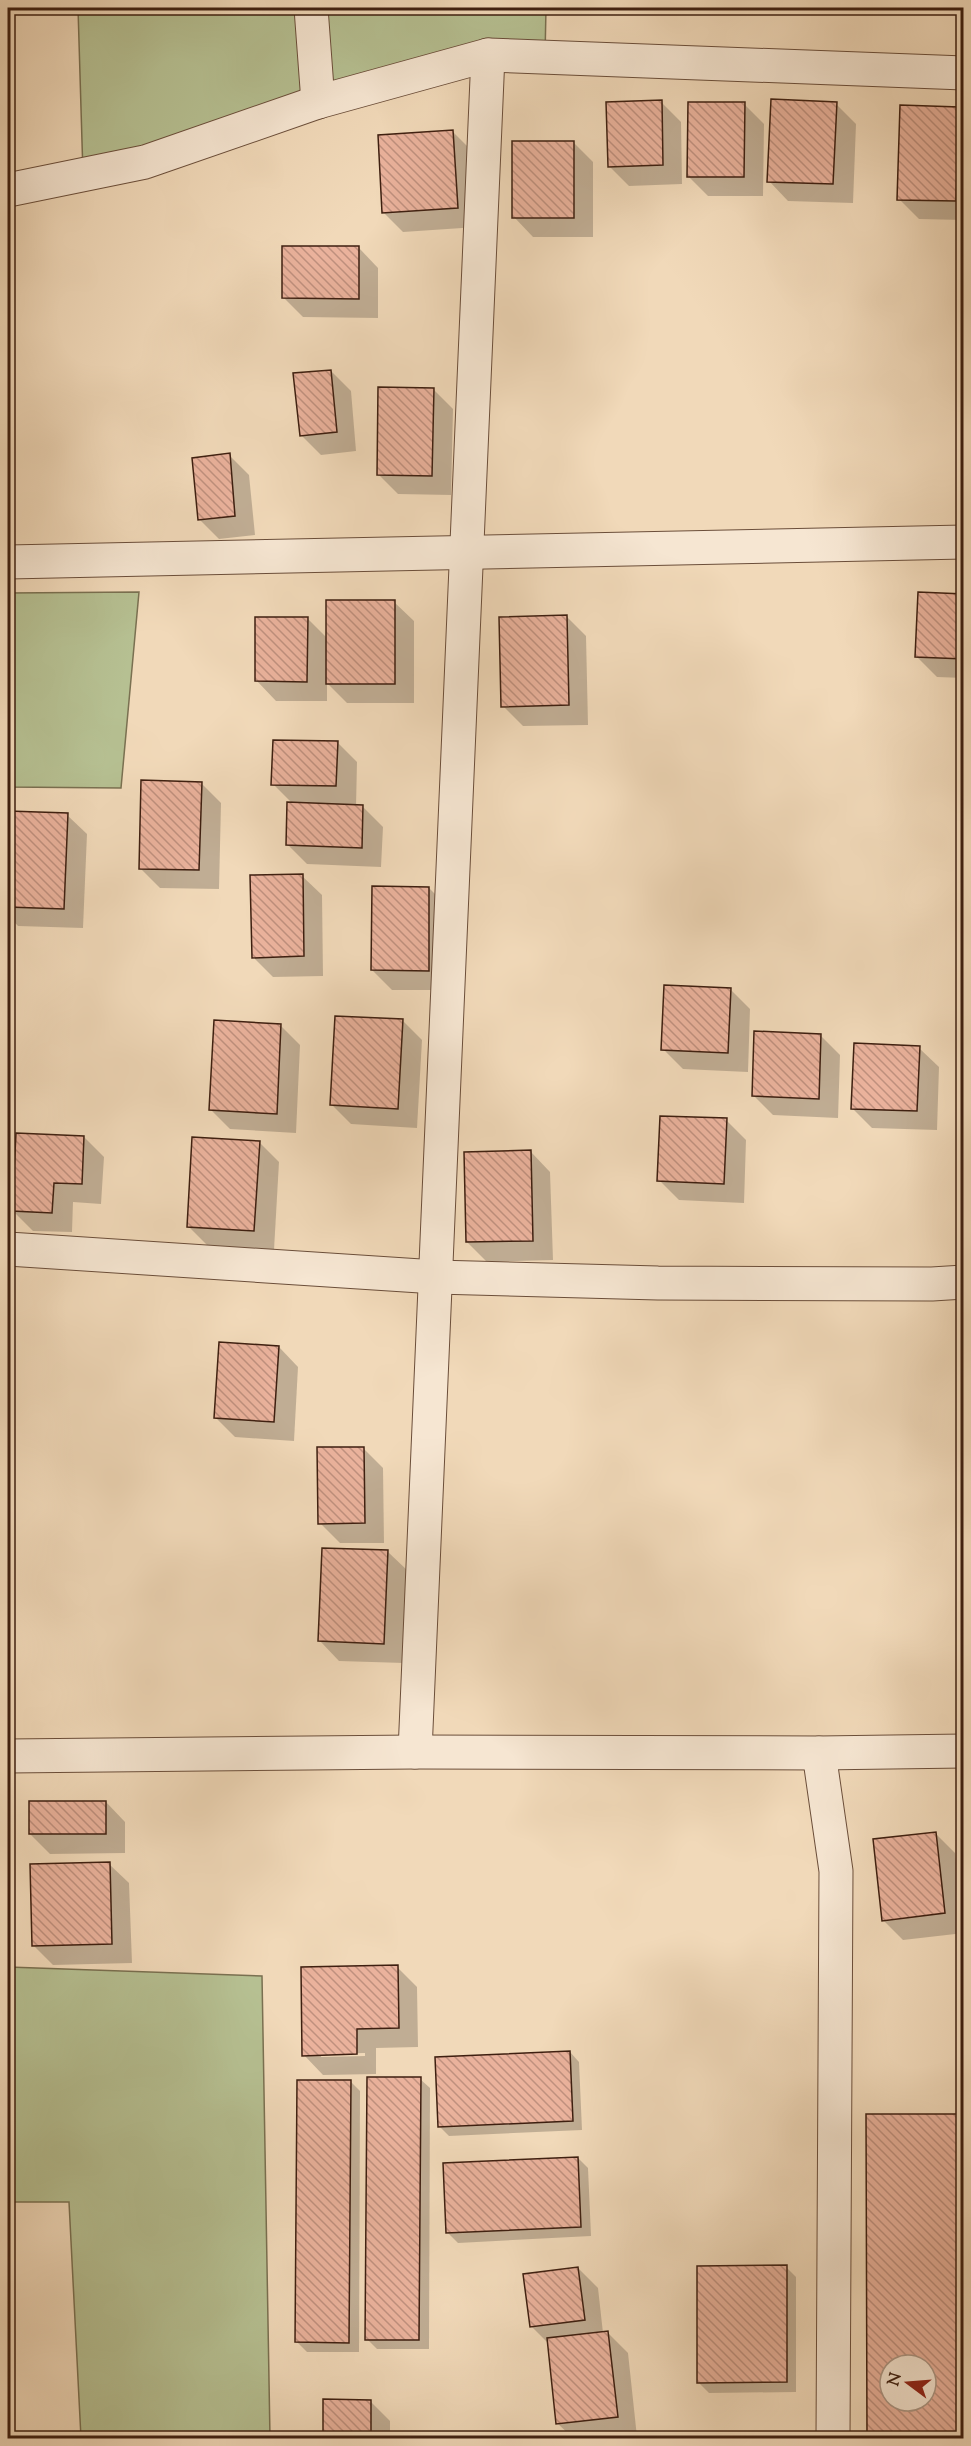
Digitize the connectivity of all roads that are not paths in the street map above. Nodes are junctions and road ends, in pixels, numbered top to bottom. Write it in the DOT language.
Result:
graph roads {
  1 [pos="311,8"];
  2 [pos="488,55"];
  3 [pos="963,73"];
  4 [pos="318,102"];
  5 [pos="8,190"];
  6 [pos="963,542"];
  7 [pos="467,551"];
  8 [pos="8,562"];
  9 [pos="8,1249"];
  10 [pos="436,1276"];
  11 [pos="963,1282"];
  12 [pos="963,1751"];
  13 [pos="415,1752"];
  14 [pos="819,1753"];
  15 [pos="8,1756"];
  16 [pos="833,2439"];
  1 -- 4 [label="street"];
  2 -- 3 [label="street"];
  2 -- 4 [label="street"];
  2 -- 7 [label="street"];
  4 -- 5 [label="street"];
  6 -- 7 [label="street"];
  7 -- 8 [label="street"];
  7 -- 10 [label="street"];
  9 -- 10 [label="street"];
  10 -- 11 [label="street"];
  10 -- 13 [label="street"];
  12 -- 14 [label="street"];
  13 -- 14 [label="street"];
  13 -- 15 [label="street"];
  14 -- 16 [label="street"];
}
